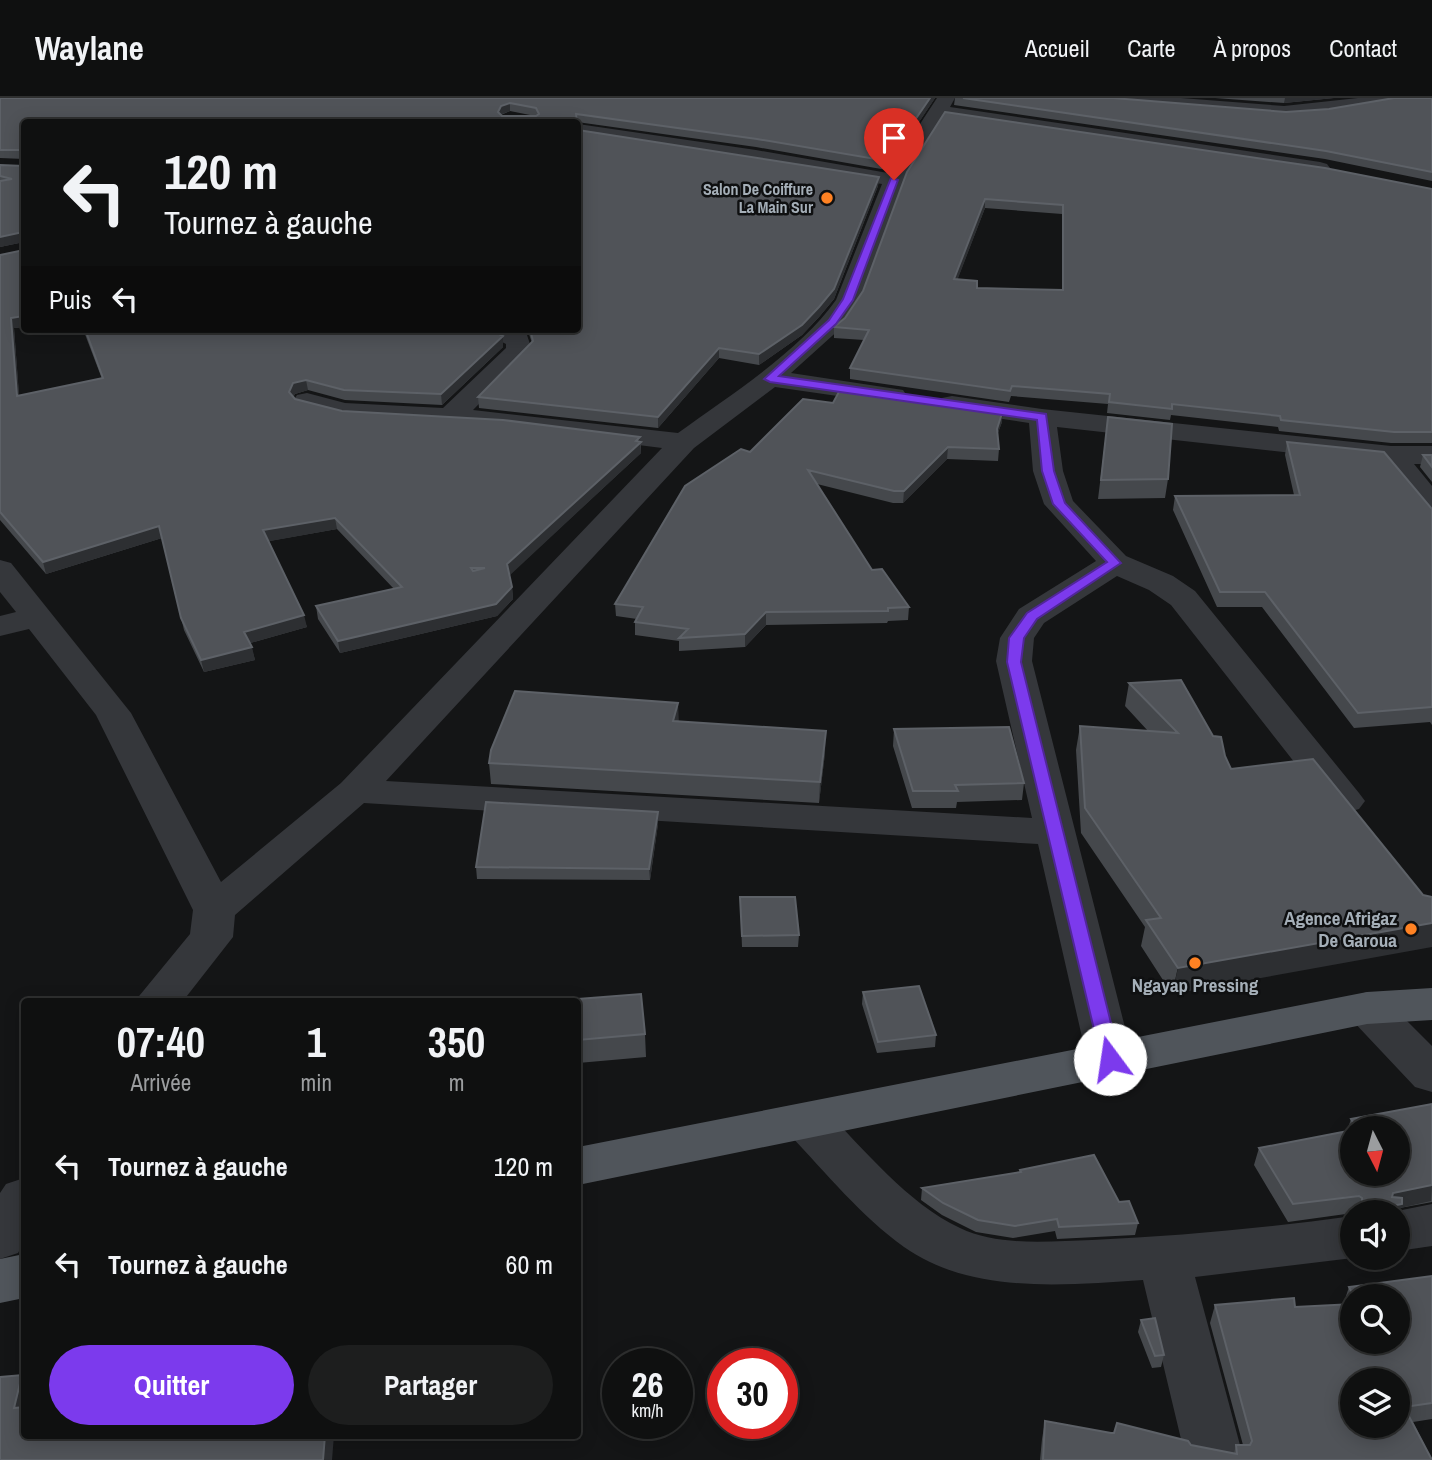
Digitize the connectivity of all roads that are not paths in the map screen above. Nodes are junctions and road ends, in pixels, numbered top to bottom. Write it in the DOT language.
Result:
graph roads {
  1 [pos="1113,98"];
  2 [pos="1391,98"];
  3 [pos="999,103"];
  4 [pos="942,105"];
  5 [pos="976,116"];
  6 [pos="581,130"];
  7 [pos="1337,171"];
  8 [pos="894,180"];
  9 [pos="503,333"];
  10 [pos="770,379"];
  11 [pos="307,401"];
  12 [pos="452,415"];
  13 [pos="1042,417"];
  14 [pos="684,442"];
  15 [pos="1391,455"];
  16 [pos="1432,455"];
  17 [pos="1432,505"];
  18 [pos="1115,563"];
  19 [pos="0,570"];
  20 [pos="38,617"];
  21 [pos="0,626"];
  22 [pos="355,791"];
  23 [pos="1363,823"];
  24 [pos="1055,832"];
  25 [pos="214,909"];
  26 [pos="160,998"];
  27 [pos="1432,1004"];
  28 [pos="1367,1008"];
  29 [pos="1110,1059"];
  30 [pos="1432,1075"];
  31 [pos="807,1122"];
  32 [pos="581,1165"];
  33 [pos="21,1203"];
  34 [pos="1432,1225"];
  35 [pos="1410,1228"];
  36 [pos="0,1238"];
  37 [pos="1340,1239"];
  38 [pos="1164,1259"];
  39 [pos="21,1277"];
  40 [pos="0,1282"];
  41 [pos="1215,1460"];
  1 -- 2 [label="street"];
  3 -- 5 [label="street"];
  4 -- 5 [label="street"];
  4 -- 8 [label="street"];
  5 -- 7 [label="street"];
  6 -- 8 [label="street"];
  8 -- 10 [label="street"];
  9 -- 12 [label="street"];
  10 -- 13 [label="street"];
  10 -- 14 [label="street"];
  11 -- 12 [label="street"];
  12 -- 14 [label="street"];
  13 -- 15 [label="street"];
  13 -- 18 [label="street"];
  14 -- 22 [label="street"];
  15 -- 16 [label="street"];
  15 -- 17 [label="street"];
  18 -- 23 [label="street"];
  18 -- 24 [label="street"];
  19 -- 20 [label="street"];
  20 -- 21 [label="street"];
  20 -- 25 [label="street"];
  22 -- 24 [label="street"];
  22 -- 25 [label="street"];
  24 -- 29 [label="street"];
  25 -- 26 [label="street"];
  27 -- 28 [label="main road"];
  28 -- 29 [label="main road"];
  28 -- 30 [label="street"];
  29 -- 31 [label="main road"];
  31 -- 32 [label="main road"];
  31 -- 38 [label="street"];
  33 -- 36 [label="street"];
  34 -- 35 [label="street"];
  37 -- 38 [label="street"];
  38 -- 41 [label="street"];
  39 -- 40 [label="main road"];
}
